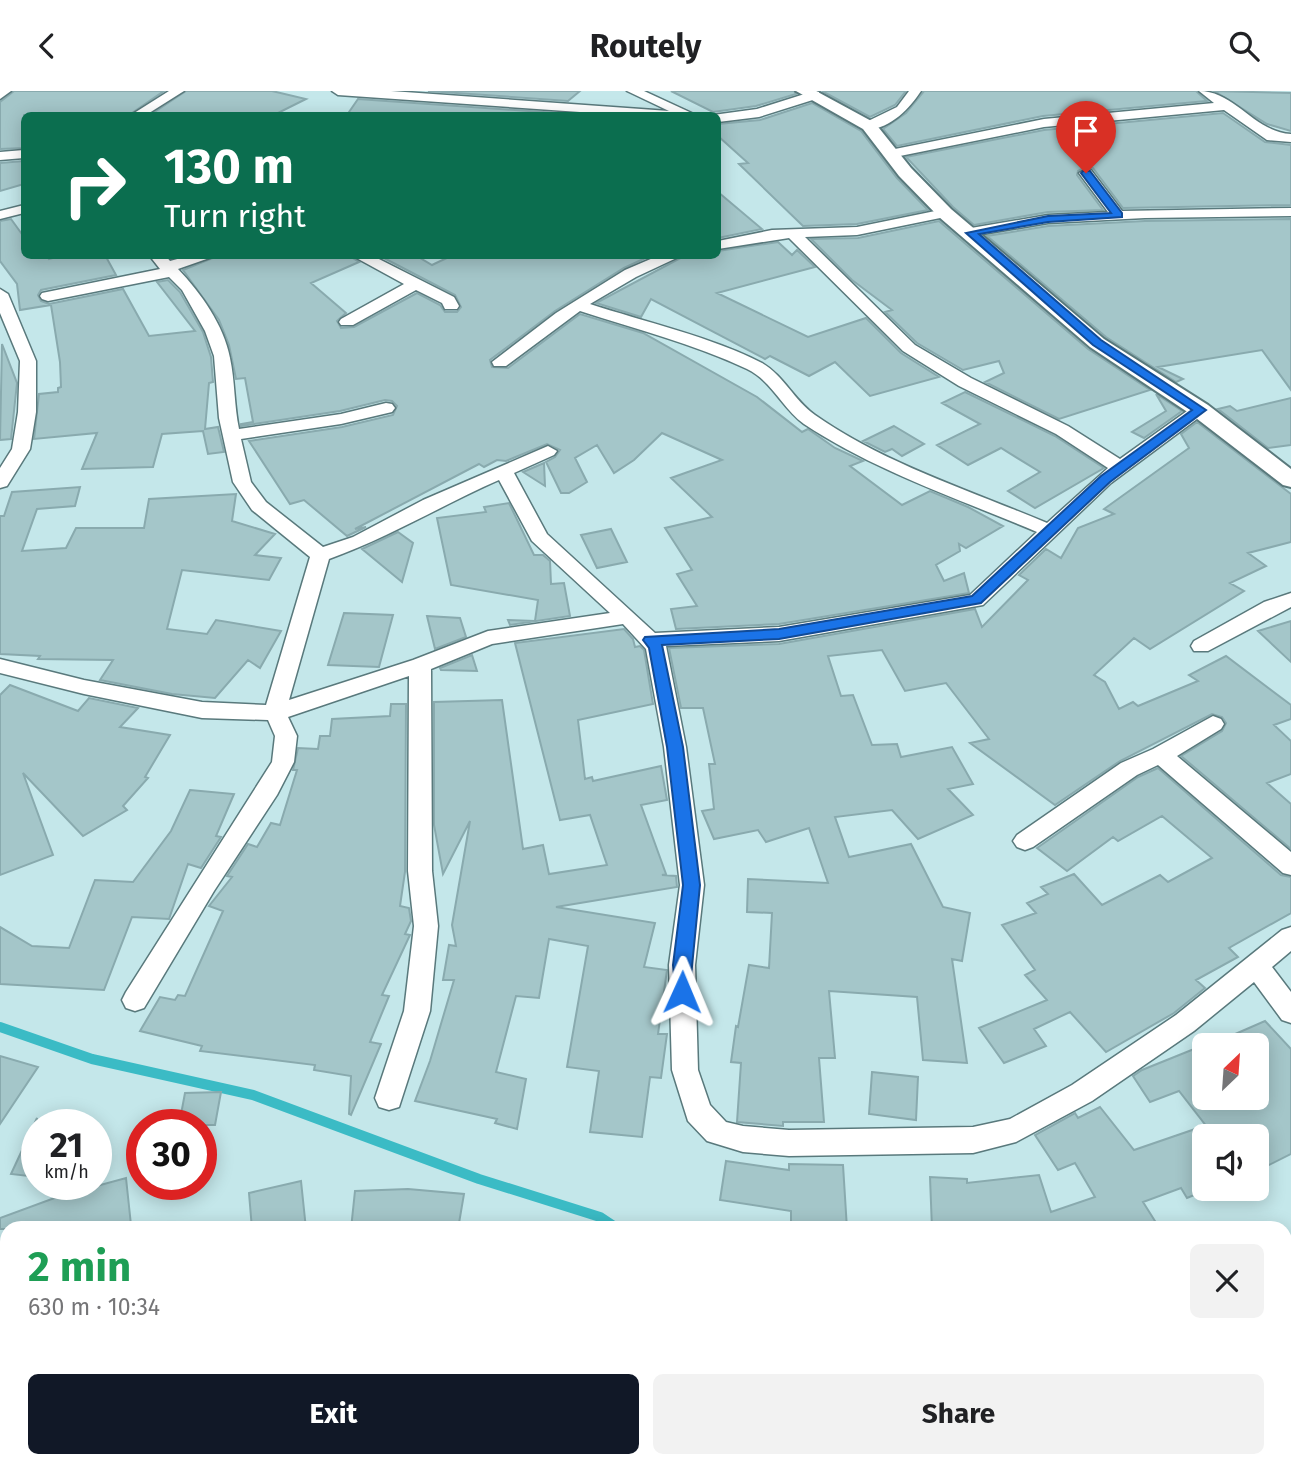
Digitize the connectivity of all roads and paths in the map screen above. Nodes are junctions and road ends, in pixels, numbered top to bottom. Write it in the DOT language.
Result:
graph roads {
  1 [pos="5,91"];
  2 [pos="178,91"];
  3 [pos="338,91"];
  4 [pos="634,91"];
  5 [pos="915,91"];
  6 [pos="1205,91"];
  7 [pos="809,93"];
  8 [pos="0,95"];
  9 [pos="1226,106"];
  10 [pos="143,112"];
  11 [pos="628,112"];
  12 [pos="682,112"];
  13 [pos="721,118"];
  14 [pos="869,126"];
  15 [pos="1291,138"];
  16 [pos="21,154"];
  17 [pos="890,154"];
  18 [pos="0,156"];
  19 [pos="1086,173"];
  20 [pos="21,210"];
  21 [pos="1291,212"];
  22 [pos="946,213"];
  23 [pos="0,215"];
  24 [pos="1118,215"];
  25 [pos="971,233"];
  26 [pos="794,235"];
  27 [pos="725,243"];
  28 [pos="192,259"];
  29 [pos="366,259"];
  30 [pos="667,259"];
  31 [pos="164,265"];
  32 [pos="416,284"];
  33 [pos="0,294"];
  34 [pos="48,296"];
  35 [pos="451,306"];
  36 [pos="579,306"];
  37 [pos="5,318"];
  38 [pos="347,322"];
  39 [pos="500,362"];
  40 [pos="386,408"];
  41 [pos="1200,410"];
  42 [pos="232,435"];
  43 [pos="548,451"];
  44 [pos="1121,468"];
  45 [pos="504,471"];
  46 [pos="1291,480"];
  47 [pos="0,482"];
  48 [pos="1048,530"];
  49 [pos="320,555"];
  50 [pos="1291,600"];
  51 [pos="625,617"];
  52 [pos="650,640"];
  53 [pos="1201,646"];
  54 [pos="0,666"];
  55 [pos="420,666"];
  56 [pos="275,713"];
  57 [pos="1213,724"];
  58 [pos="1161,755"];
  59 [pos="1026,841"];
  60 [pos="1291,866"];
  61 [pos="1291,937"];
  62 [pos="1257,967"];
  63 [pos="135,1000"];
  64 [pos="1291,1012"];
  65 [pos="388,1098"];
  1 -- 8 [label="street"];
  2 -- 10 [label="street"];
  3 -- 11 [label="street"];
  4 -- 12 [label="street"];
  5 -- 14 [label="street"];
  6 -- 9 [label="street"];
  7 -- 13 [label="street"];
  7 -- 14 [label="street"];
  9 -- 15 [label="street"];
  9 -- 17 [label="street"];
  14 -- 17 [label="street"];
  16 -- 18 [label="street"];
  17 -- 22 [label="street"];
  19 -- 24 [label="street"];
  20 -- 23 [label="street"];
  21 -- 24 [label="street"];
  22 -- 25 [label="street"];
  22 -- 26 [label="street"];
  24 -- 25 [label="street"];
  25 -- 41 [label="street"];
  26 -- 27 [label="street"];
  26 -- 44 [label="street"];
  28 -- 31 [label="street"];
  29 -- 32 [label="street"];
  30 -- 36 [label="street"];
  31 -- 34 [label="street"];
  31 -- 42 [label="street"];
  32 -- 35 [label="street"];
  32 -- 38 [label="street"];
  33 -- 37 [label="street"];
  36 -- 39 [label="street"];
  36 -- 48 [label="street"];
  37 -- 47 [label="street"];
  40 -- 42 [label="street"];
  41 -- 44 [label="street"];
  41 -- 46 [label="street"];
  42 -- 49 [label="street"];
  43 -- 45 [label="street"];
  44 -- 48 [label="street"];
  45 -- 49 [label="street"];
  45 -- 51 [label="street"];
  48 -- 52 [label="street"];
  49 -- 56 [label="street"];
  50 -- 53 [label="street"];
  51 -- 52 [label="street"];
  51 -- 55 [label="street"];
  52 -- 62 [label="street"];
  54 -- 56 [label="street"];
  55 -- 56 [label="street"];
  55 -- 65 [label="street"];
  56 -- 63 [label="street"];
  57 -- 58 [label="street"];
  58 -- 59 [label="street"];
  58 -- 60 [label="street"];
  61 -- 62 [label="street"];
  62 -- 64 [label="street"];
}
